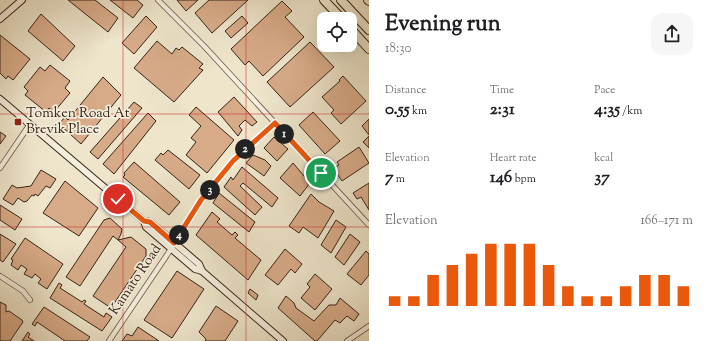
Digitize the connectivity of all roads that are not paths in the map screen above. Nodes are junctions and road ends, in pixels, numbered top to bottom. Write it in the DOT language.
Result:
graph roads {
  1 [pos="22,0"];
  2 [pos="158,0"];
  3 [pos="324,0"];
  4 [pos="341,0"];
  5 [pos="335,12"];
  6 [pos="0,19"];
  7 [pos="369,30"];
  8 [pos="357,36"];
  9 [pos="369,49"];
  10 [pos="0,99"];
  11 [pos="275,123"];
  12 [pos="30,124"];
  13 [pos="0,168"];
  14 [pos="369,225"];
  15 [pos="173,245"];
  16 [pos="0,276"];
  17 [pos="30,300"];
  18 [pos="369,326"];
  19 [pos="109,341"];
  20 [pos="283,341"];
  21 [pos="347,341"];
  1 -- 6 [label="main road"];
  2 -- 11 [label="street"];
  3 -- 5 [label="highway"];
  4 -- 7 [label="highway"];
  8 -- 9 [label="highway"];
  10 -- 12 [label="main road"];
  11 -- 14 [label="street"];
  11 -- 15 [label="street, Kamato Road"];
  12 -- 13 [label="street"];
  12 -- 15 [label="main road"];
  15 -- 19 [label="street, Kamato Road"];
  15 -- 20 [label="main road"];
  16 -- 17 [label="street"];
  18 -- 21 [label="street"];
}
